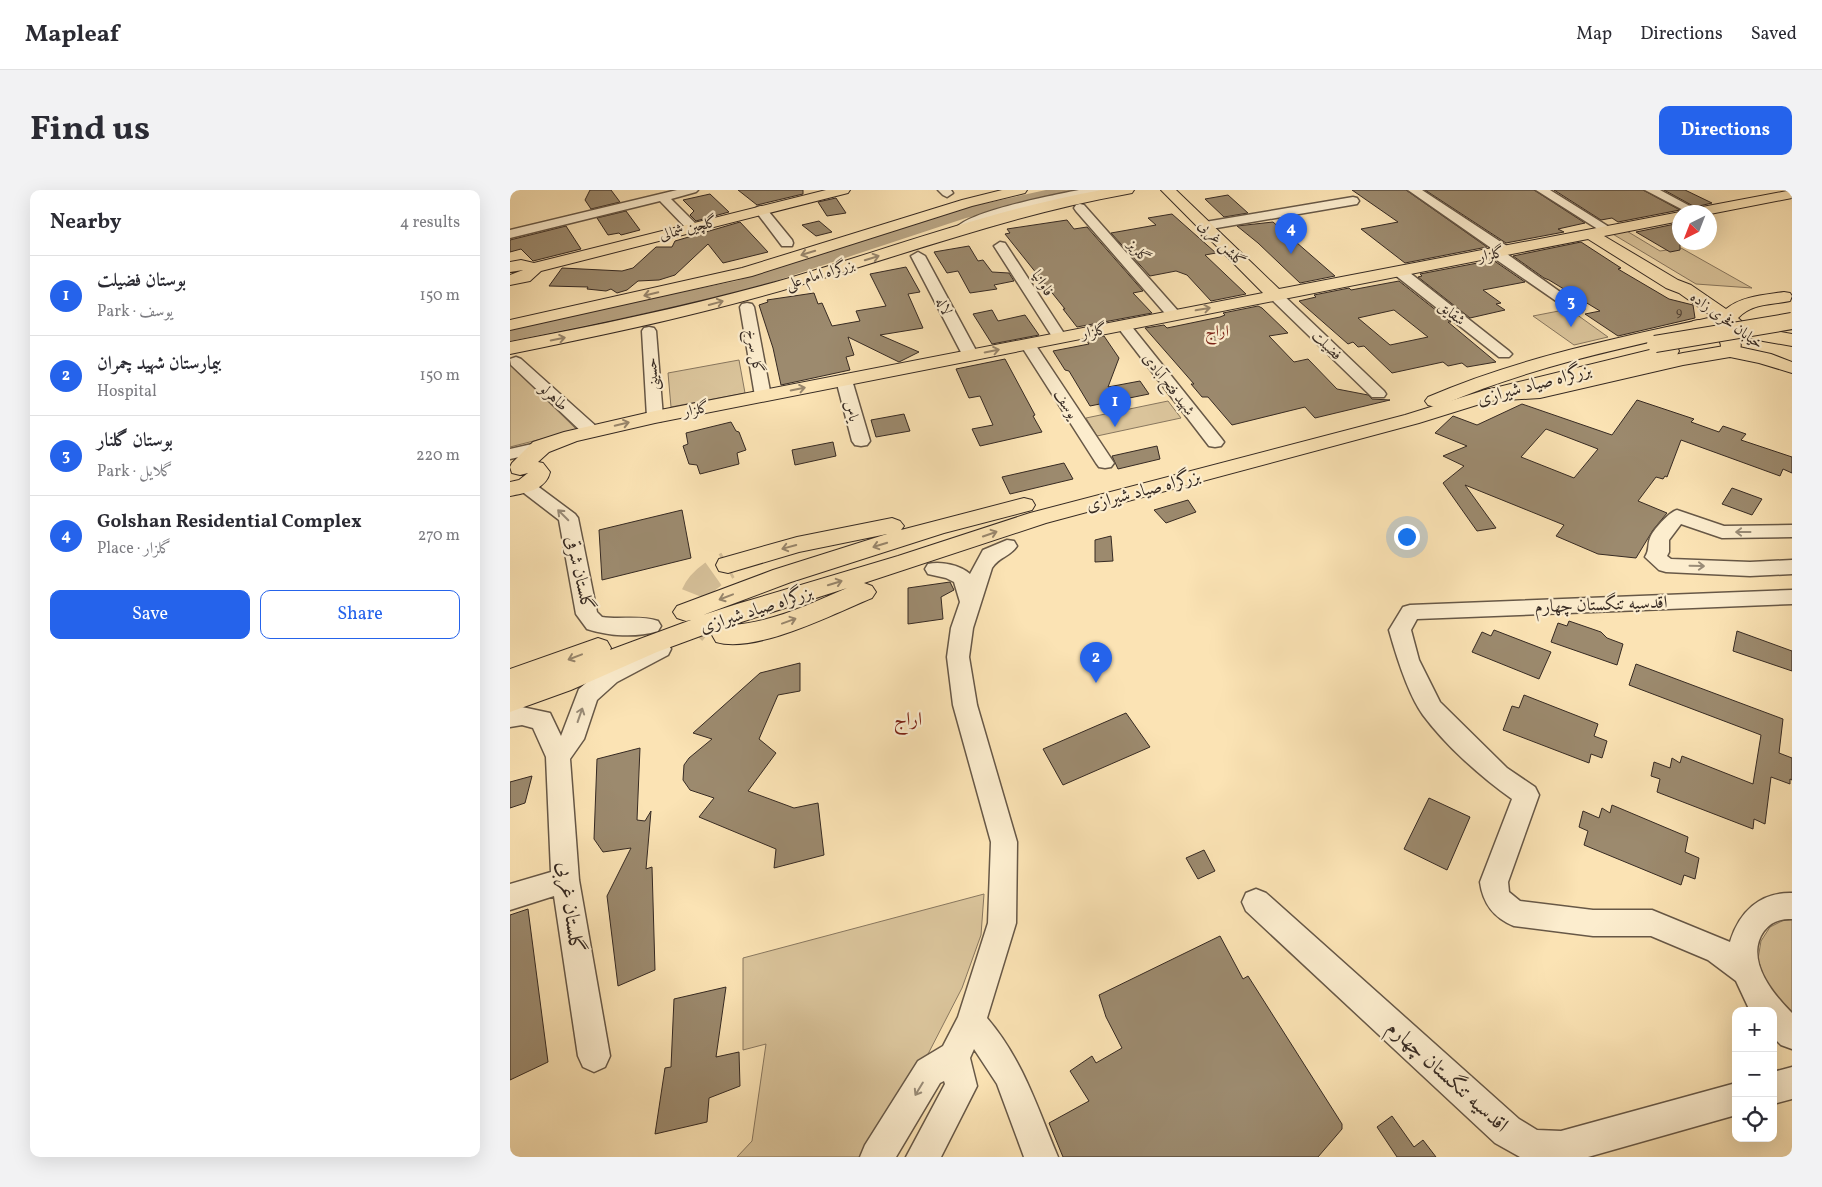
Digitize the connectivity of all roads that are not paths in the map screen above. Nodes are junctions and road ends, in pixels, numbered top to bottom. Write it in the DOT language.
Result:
graph roads {
  1 [pos="692,190"];
  2 [pos="839,190"];
  3 [pos="1020,190"];
  4 [pos="1034,190"];
  5 [pos="1097,190"];
  6 [pos="1127,190"];
  7 [pos="1414,190"];
  8 [pos="1542,190"];
  9 [pos="1651,190"];
  10 [pos="1170,192"];
  11 [pos="1792,194"];
  12 [pos="663,197"];
  13 [pos="1353,201"];
  14 [pos="1682,205"];
  15 [pos="1080,208"];
  16 [pos="1717,208"];
  17 [pos="761,210"];
  18 [pos="922,218"];
  19 [pos="1672,218"];
  20 [pos="1205,226"];
  21 [pos="692,227"];
  22 [pos="1597,232"];
  23 [pos="510,234"];
  24 [pos="945,236"];
  25 [pos="787,243"];
  26 [pos="1000,246"];
  27 [pos="1501,252"];
  28 [pos="918,256"];
  29 [pos="510,267"];
  30 [pos="533,268"];
  31 [pos="1400,272"];
  32 [pos="510,280"];
  33 [pos="1701,293"];
  34 [pos="1736,293"];
  35 [pos="1276,296"];
  36 [pos="1789,299"];
  37 [pos="622,301"];
  38 [pos="747,307"];
  39 [pos="1577,309"];
  40 [pos="1174,315"];
  41 [pos="510,318"];
  42 [pos="1728,319"];
  43 [pos="1792,321"];
  44 [pos="510,325"];
  45 [pos="1123,325"];
  46 [pos="1694,326"];
  47 [pos="1792,330"];
  48 [pos="649,331"];
  49 [pos="1744,331"];
  50 [pos="1060,338"];
  51 [pos="1792,340"];
  52 [pos="1028,344"];
  53 [pos="1662,348"];
  54 [pos="1730,351"];
  55 [pos="1504,354"];
  56 [pos="513,355"];
  57 [pos="971,356"];
  58 [pos="1792,368"];
  59 [pos="844,380"];
  60 [pos="1378,394"];
  61 [pos="1489,395"];
  62 [pos="763,396"];
  63 [pos="1435,401"];
  64 [pos="655,417"];
  65 [pos="1412,419"];
  66 [pos="591,431"];
  67 [pos="861,441"];
  68 [pos="1215,442"];
  69 [pos="1104,463"];
  70 [pos="515,478"];
  71 [pos="992,513"];
  72 [pos="1792,531"];
  73 [pos="1007,546"];
  74 [pos="728,565"];
  75 [pos="1792,567"];
  76 [pos="935,569"];
  77 [pos="1792,597"];
  78 [pos="971,602"];
  79 [pos="746,610"];
  80 [pos="650,626"];
  81 [pos="725,634"];
  82 [pos="510,680"];
  83 [pos="510,701"];
  84 [pos="510,718"];
  85 [pos="558,757"];
  86 [pos="564,880"];
  87 [pos="510,896"];
  88 [pos="1256,902"];
  89 [pos="1792,906"];
  90 [pos="1746,971"];
  91 [pos="1766,1007"];
  92 [pos="1777,1019"];
  93 [pos="971,1022"];
  94 [pos="1792,1034"];
  95 [pos="594,1056"];
  96 [pos="954,1058"];
  97 [pos="1792,1083"];
  98 [pos="1777,1087"];
  99 [pos="1732,1100"];
  100 [pos="877,1157"];
  101 [pos="923,1157"];
  102 [pos="1041,1157"];
  1 -- 12 [label="street"];
  2 -- 17 [label="main road, گلچین شمالی"];
  3 -- 18 [label="main road, بزرگراه امام علی"];
  4 -- 18 [label="street"];
  5 -- 24 [label="street"];
  6 -- 24 [label="main road, بزرگراه امام علی"];
  7 -- 27 [label="street"];
  8 -- 22 [label="street"];
  9 -- 14 [label="street"];
  10 -- 20 [label="main road, گلشن غربی"];
  11 -- 16 [label="main road"];
  12 -- 21 [label="street"];
  12 -- 23 [label="street"];
  13 -- 20 [label="street"];
  15 -- 40 [label="street, گلریز"];
  17 -- 21 [label="main road, گلچین شمالی"];
  17 -- 25 [label="street"];
  18 -- 37 [label="main road, بزرگراه امام علی, one-way"];
  19 -- 22 [label="main road, گلزار"];
  20 -- 35 [label="main road, گلشن غربی"];
  21 -- 30 [label="main road, گلچین شمالی"];
  22 -- 27 [label="main road, گلزار"];
  22 -- 33 [label="main road, خیابان فخری زاده"];
  56 -- 24 [label="main road, بزرگراه امام علی, one-way"];
  26 -- 50 [label="street, فاوانیا"];
  27 -- 31 [label="main road, گلزار"];
  27 -- 39 [label="street"];
  28 -- 57 [label="street, لاله"];
  29 -- 30 [label="main road"];
  30 -- 32 [label="main road"];
  31 -- 35 [label="main road, گلزار"];
  31 -- 55 [label="street, شقایق"];
  33 -- 42 [label="main road, خیابان فخری زاده"];
  33 -- 46 [label="main road"];
  34 -- 36 [label="main road"];
  40 -- 35 [label="main road, گلزار, one-way"];
  35 -- 60 [label="street, فضیلت"];
  36 -- 42 [label="main road"];
  36 -- 47 [label="main road"];
  37 -- 41 [label="main road"];
  37 -- 44 [label="main road, بزرگراه امام علی"];
  38 -- 62 [label="street, گل سرخ"];
  40 -- 45 [label="main road, گلزار"];
  42 -- 46 [label="main road"];
  42 -- 49 [label="main road, خیابان فخری زاده"];
  43 -- 53 [label="main road, بزرگراه صیاد شیرازی, bridge"];
  45 -- 50 [label="main road, گلزار"];
  45 -- 68 [label="street, شهید فتح آبادی"];
  46 -- 54 [label="main road"];
  46 -- 63 [label="main road"];
  47 -- 53 [label="main road, بزرگراه صیاد شیرازی"];
  48 -- 64 [label="street, حسینی"];
  49 -- 51 [label="main road"];
  49 -- 58 [label="main road, خیابان فخری زاده"];
  50 -- 52 [label="main road, گلزار"];
  57 -- 52 [label="main road, گلزار, one-way"];
  52 -- 69 [label="street, یوسف"];
  53 -- 61 [label="main road, بزرگراه صیاد شیرازی"];
  53 -- 63 [label="main road, بزرگراه صیاد شیرازی"];
  54 -- 58 [label="main road"];
  54 -- 61 [label="main road"];
  56 -- 66 [label="street, طاهرلو"];
  57 -- 59 [label="main road, گلزار"];
  62 -- 59 [label="main road, گلزار, one-way"];
  59 -- 67 [label="street, یاس"];
  61 -- 65 [label="main road, بزرگراه صیاد شیرازی"];
  62 -- 64 [label="main road, گلزار"];
  63 -- 71 [label="main road, بزرگراه صیاد شیرازی"];
  66 -- 64 [label="main road, گلزار, one-way"];
  65 -- 73 [label="main road"];
  79 -- 65 [label="main road, بزرگراه صیاد شیرازی, one-way"];
  66 -- 70 [label="main road, گلزار"];
  80 -- 70 [label="street, گلستان شرقی, one-way"];
  71 -- 74 [label="main road, one-way"];
  71 -- 80 [label="main road, بزرگراه صیاد شیرازی, one-way"];
  72 -- 75 [label="street, one-way"];
  73 -- 76 [label="main road"];
  73 -- 78 [label="street"];
  76 -- 78 [label="street"];
  81 -- 76 [label="main road, one-way"];
  77 -- 90 [label="street, اقدسیه تنگستان چهارم"];
  78 -- 93 [label="street"];
  79 -- 83 [label="main road, بزرگراه صیاد شیرازی"];
  85 -- 79 [label="street, one-way"];
  80 -- 82 [label="main road, بزرگراه صیاد شیرازی, one-way"];
  84 -- 85 [label="street"];
  85 -- 86 [label="street, گلستان غربی"];
  86 -- 87 [label="street"];
  86 -- 95 [label="street, گلستان غربی"];
  88 -- 99 [label="street, اقدسیه تنگستان چهارم"];
  89 -- 90 [label="street"];
  90 -- 91 [label="street"];
  92 -- 94 [label="street"];
  93 -- 96 [label="street"];
  93 -- 102 [label="street"];
  96 -- 100 [label="street, one-way"];
  96 -- 101 [label="street"];
  97 -- 98 [label="street"];
}
